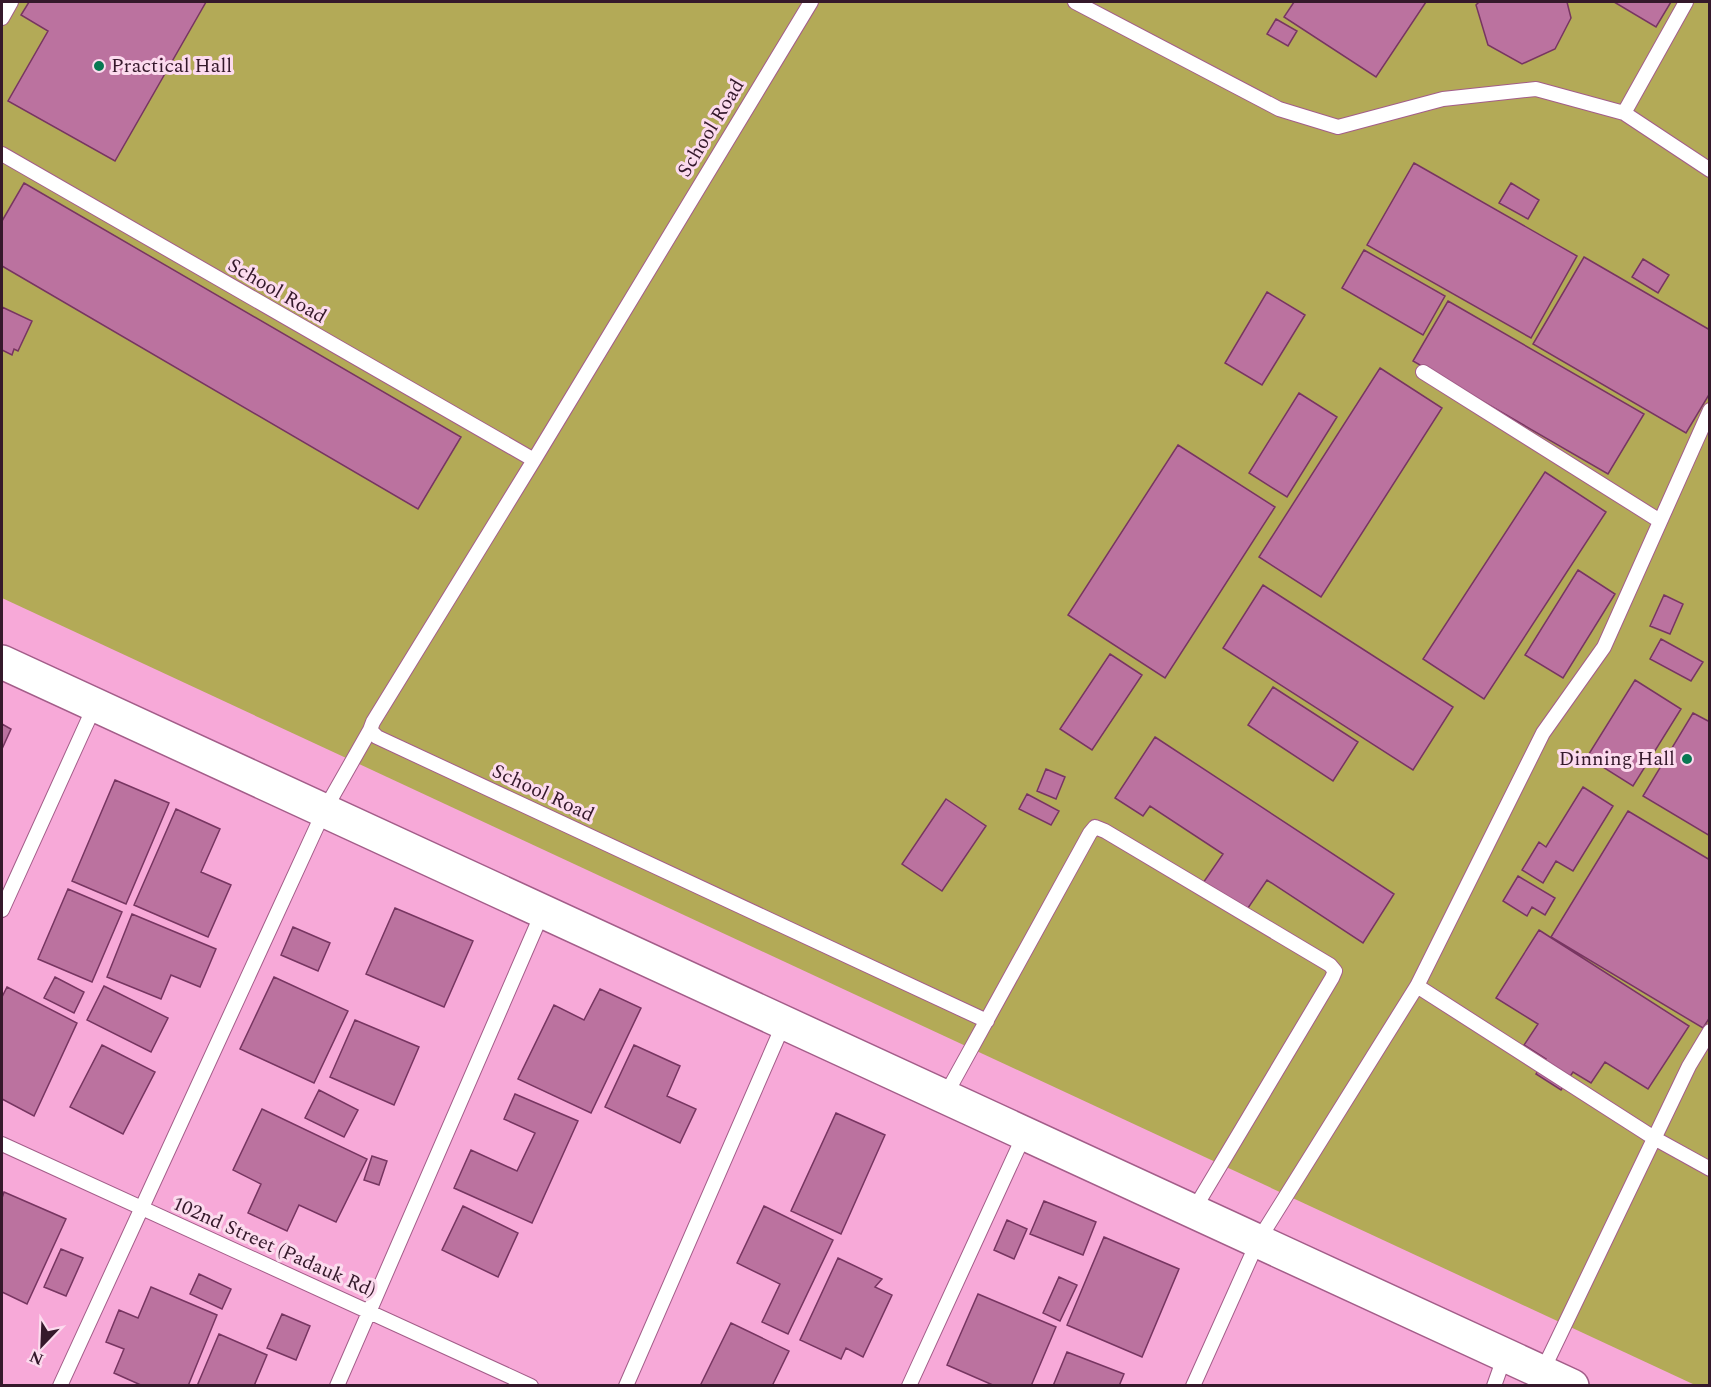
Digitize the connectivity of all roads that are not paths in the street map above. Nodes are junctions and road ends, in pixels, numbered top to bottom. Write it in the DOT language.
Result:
graph roads {
  1 [pos="11,2"];
  2 [pos="810,2"];
  3 [pos="1075,2"];
  4 [pos="1686,2"];
  5 [pos="2,18"];
  6 [pos="1624,113"];
  7 [pos="2,154"];
  8 [pos="1710,170"];
  9 [pos="1423,372"];
  10 [pos="1710,410"];
  11 [pos="534,460"];
  12 [pos="1660,521"];
  13 [pos="2,662"];
  14 [pos="95,705"];
  15 [pos="370,730"];
  16 [pos="324,811"];
  17 [pos="2,910"];
  18 [pos="543,911"];
  19 [pos="1418,986"];
  20 [pos="987,1021"];
  21 [pos="784,1023"];
  22 [pos="1710,1031"];
  23 [pos="945,1096"];
  24 [pos="1025,1133"];
  25 [pos="1654,1138"];
  26 [pos="2,1144"];
  27 [pos="1710,1169"];
  28 [pos="142,1209"];
  29 [pos="1193,1211"];
  30 [pos="1258,1241"];
  31 [pos="369,1311"];
  32 [pos="1505,1355"];
  33 [pos="1542,1371"];
  34 [pos="60,1386"];
  35 [pos="337,1386"];
  36 [pos="531,1386"];
  37 [pos="626,1386"];
  38 [pos="909,1386"];
  39 [pos="1193,1386"];
  40 [pos="1494,1386"];
  41 [pos="1572,1386"];
  1 -- 5 [label="lane"];
  2 -- 11 [label="lane, School Road"];
  3 -- 6 [label="lane"];
  4 -- 6 [label="lane"];
  6 -- 8 [label="lane"];
  7 -- 11 [label="lane, School Road"];
  9 -- 12 [label="lane"];
  10 -- 12 [label="lane"];
  11 -- 15 [label="lane, School Road"];
  12 -- 19 [label="lane"];
  13 -- 14 [label="main road"];
  14 -- 16 [label="main road"];
  14 -- 17 [label="lane"];
  15 -- 16 [label="lane"];
  15 -- 20 [label="lane, School Road"];
  16 -- 18 [label="main road"];
  16 -- 28 [label="lane"];
  18 -- 21 [label="main road"];
  18 -- 31 [label="lane"];
  19 -- 25 [label="lane"];
  19 -- 30 [label="lane"];
  20 -- 23 [label="lane"];
  20 -- 29 [label="lane"];
  21 -- 23 [label="main road"];
  21 -- 37 [label="lane"];
  22 -- 25 [label="lane"];
  23 -- 24 [label="main road"];
  24 -- 29 [label="main road"];
  24 -- 38 [label="lane"];
  25 -- 27 [label="lane"];
  25 -- 33 [label="lane"];
  26 -- 28 [label="lane, 102nd Street (Padauk Rd)"];
  28 -- 31 [label="lane, 102nd Street (Padauk Rd)"];
  28 -- 34 [label="lane"];
  29 -- 30 [label="main road"];
  30 -- 32 [label="main road"];
  30 -- 39 [label="lane"];
  31 -- 35 [label="lane"];
  31 -- 36 [label="lane, 102nd Street (Padauk Rd)"];
  32 -- 33 [label="main road"];
  32 -- 40 [label="lane"];
  33 -- 41 [label="main road"];
}
